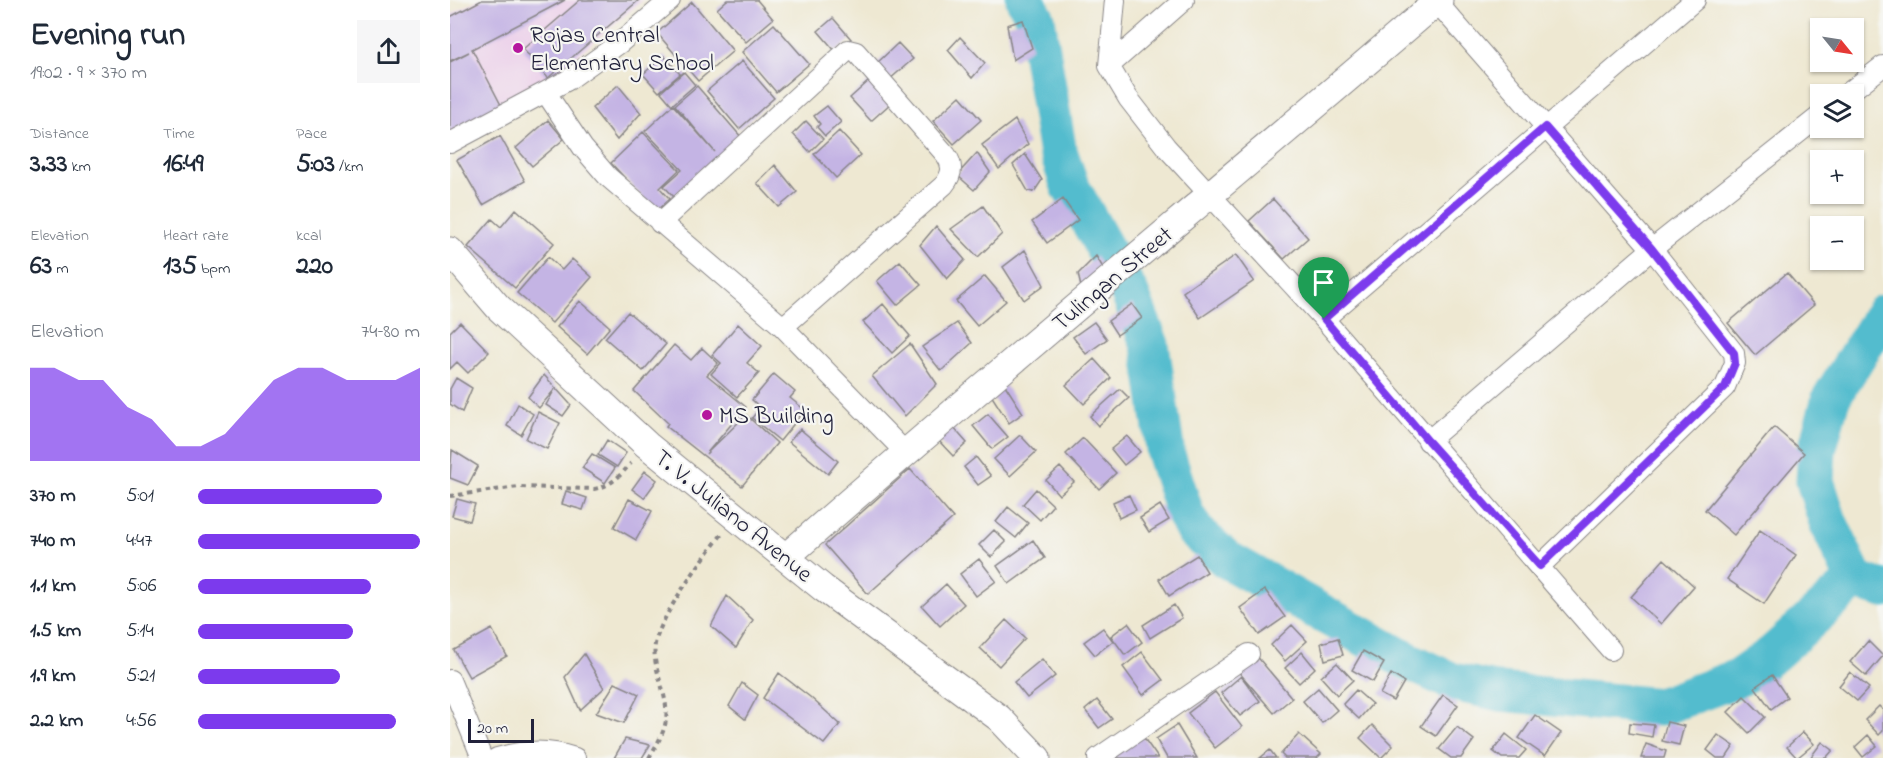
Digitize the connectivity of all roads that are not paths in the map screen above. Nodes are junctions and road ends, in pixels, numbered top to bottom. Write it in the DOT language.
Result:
graph roads {
  1 [pos="670,0"];
  2 [pos="1115,0"];
  3 [pos="1184,0"];
  4 [pos="1695,0"];
  5 [pos="1437,1"];
  6 [pos="1109,66"];
  7 [pos="1883,66"];
  8 [pos="1860,84"];
  9 [pos="546,93"];
  10 [pos="1810,124"];
  11 [pos="1545,127"];
  12 [pos="450,143"];
  13 [pos="1211,195"];
  14 [pos="660,223"];
  15 [pos="1652,249"];
  16 [pos="450,251"];
  17 [pos="1324,319"];
  18 [pos="783,327"];
  19 [pos="1428,441"];
  20 [pos="905,452"];
  21 [pos="786,557"];
  22 [pos="1540,566"];
  23 [pos="1611,650"];
  24 [pos="1249,654"];
  25 [pos="450,680"];
  26 [pos="482,758"];
  27 [pos="497,758"];
  28 [pos="575,758"];
  29 [pos="1037,758"];
  30 [pos="1098,758"];
  1 -- 9 [label="street"];
  2 -- 6 [label="street"];
  3 -- 6 [label="street"];
  4 -- 11 [label="street"];
  5 -- 11 [label="street"];
  5 -- 13 [label="street, Tulingan Street"];
  6 -- 13 [label="street"];
  7 -- 8 [label="street"];
  9 -- 12 [label="street"];
  9 -- 14 [label="street"];
  10 -- 15 [label="street"];
  11 -- 15 [label="street"];
  11 -- 17 [label="street"];
  13 -- 17 [label="street"];
  13 -- 20 [label="street, Tulingan Street"];
  14 -- 18 [label="street"];
  14 -- 18 [label="street"];
  15 -- 19 [label="street"];
  15 -- 22 [label="street"];
  16 -- 21 [label="street, T. V. Juliano Avenue"];
  17 -- 19 [label="street"];
  18 -- 20 [label="street"];
  19 -- 22 [label="street"];
  20 -- 21 [label="street, Tulingan Street"];
  21 -- 29 [label="street, T. V. Juliano Avenue"];
  22 -- 23 [label="street"];
  24 -- 30 [label="street"];
  25 -- 26 [label="street"];
  27 -- 28 [label="street"];
}
